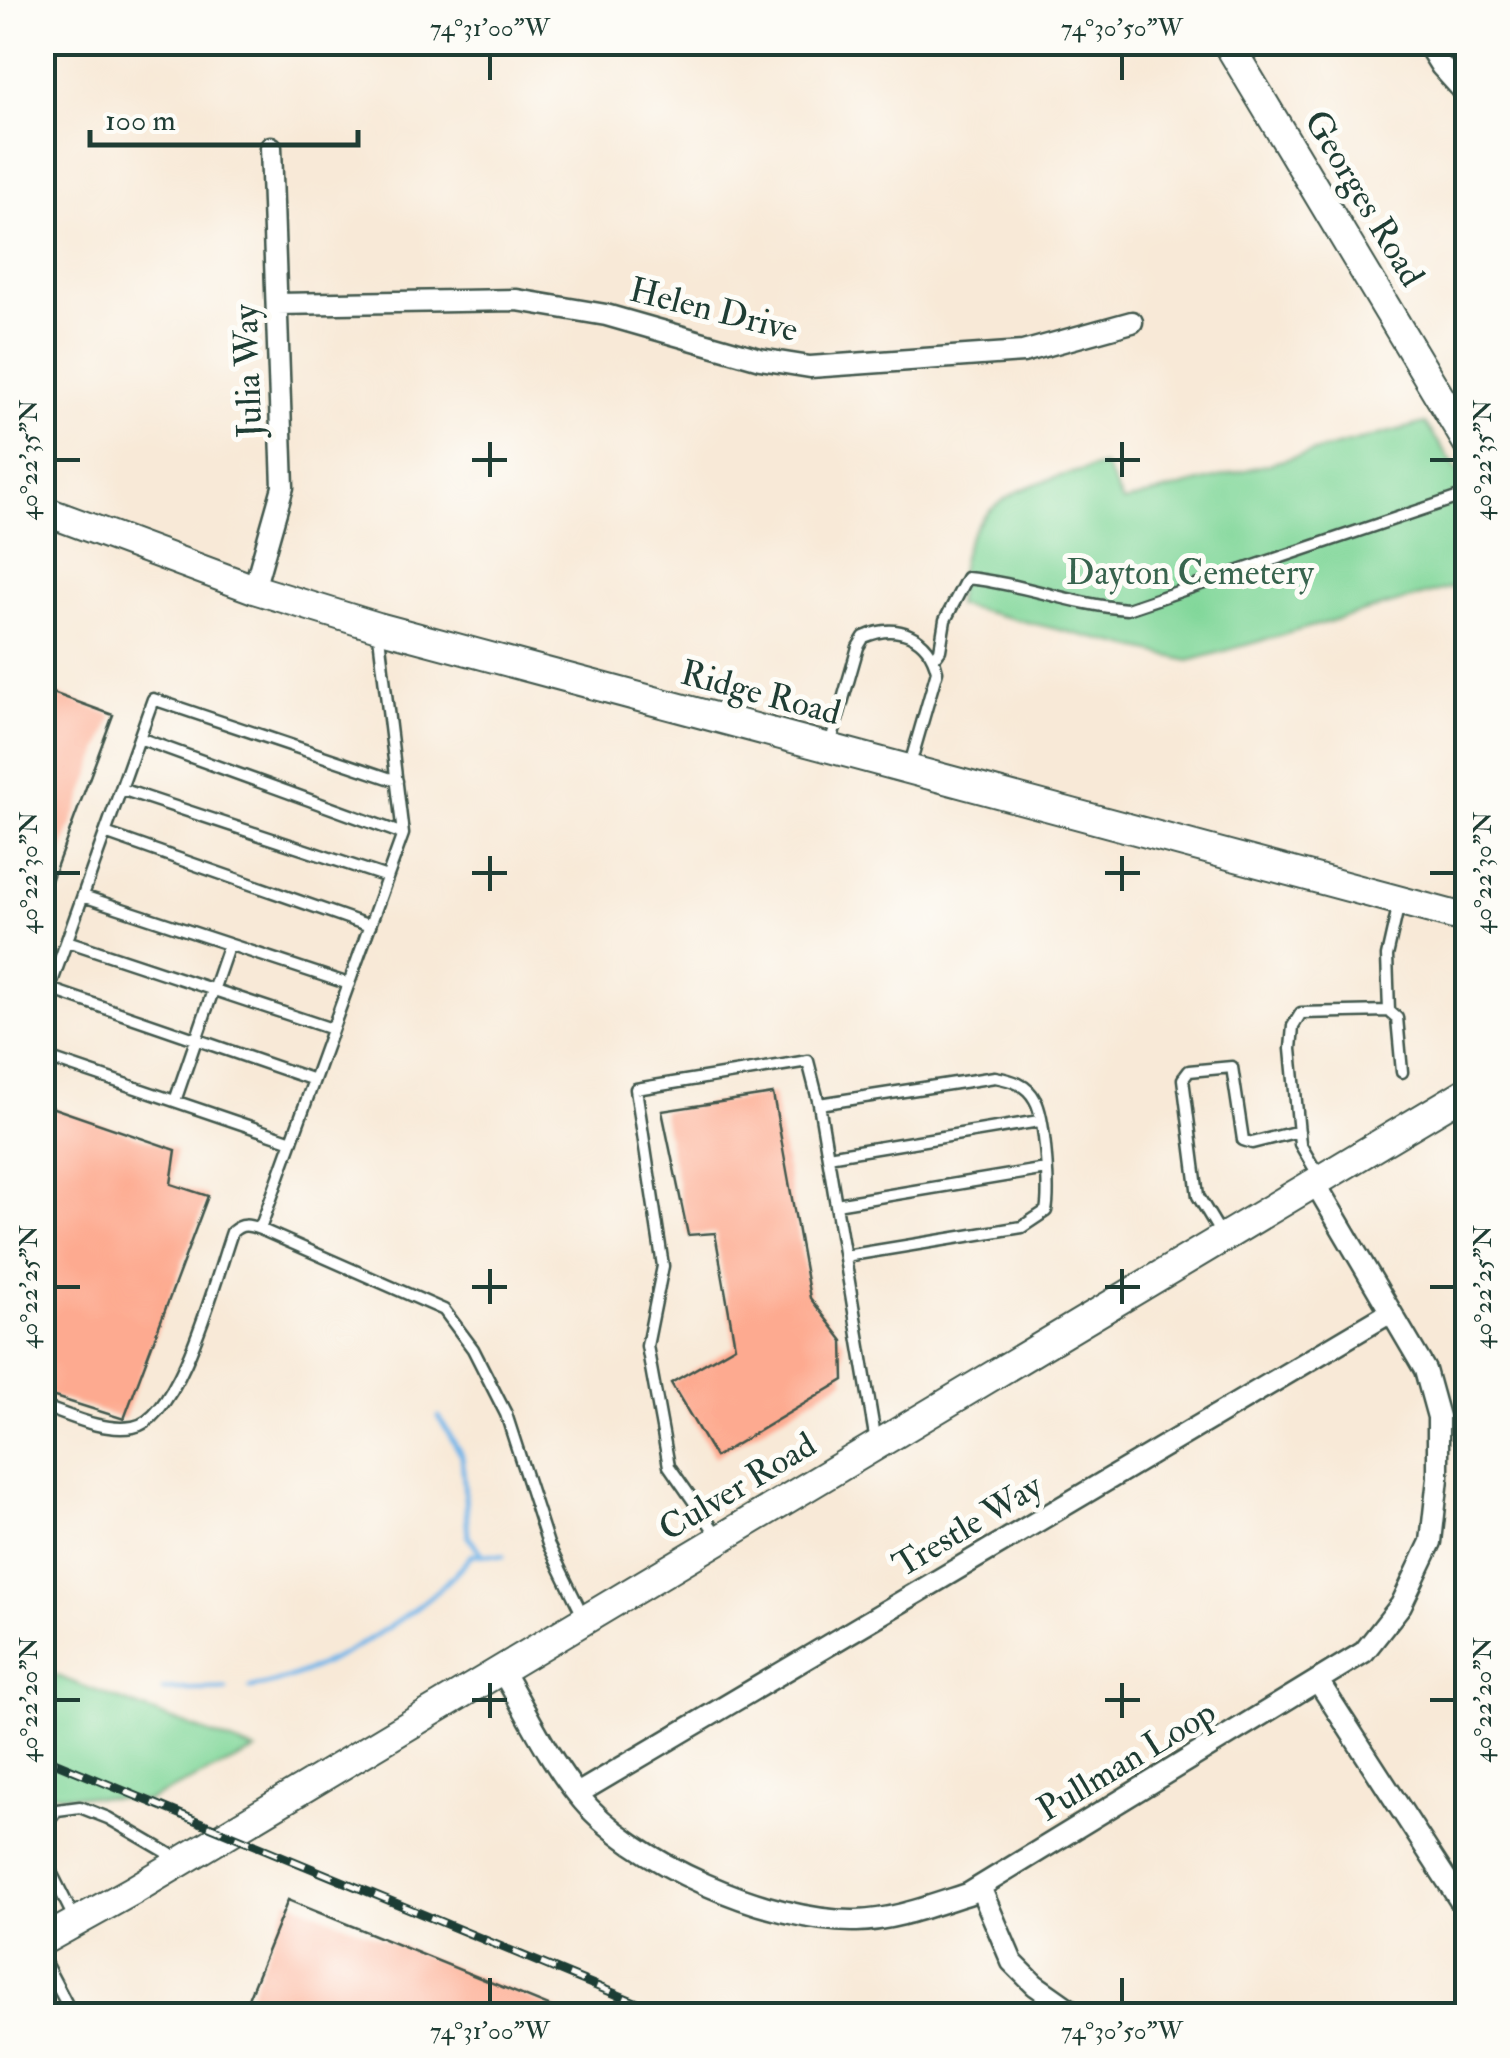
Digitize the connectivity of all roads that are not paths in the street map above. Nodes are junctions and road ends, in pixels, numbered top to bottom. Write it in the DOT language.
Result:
graph roads {
  1 [pos="1228,42"];
  2 [pos="1426,42"];
  3 [pos="1468,96"];
  4 [pos="272,147"];
  5 [pos="277,304"];
  6 [pos="1132,322"];
  7 [pos="1468,444"];
  8 [pos="1468,494"];
  9 [pos="42,510"];
  10 [pos="254,589"];
  11 [pos="378,627"];
  12 [pos="934,658"];
  13 [pos="139,738"];
  14 [pos="829,749"];
  15 [pos="909,770"];
  16 [pos="396,780"];
  17 [pos="121,790"];
  18 [pos="105,833"];
  19 [pos="403,834"];
  20 [pos="388,877"];
  21 [pos="83,896"];
  22 [pos="1399,902"];
  23 [pos="1468,918"];
  24 [pos="370,926"];
  25 [pos="67,941"];
  26 [pos="229,944"];
  27 [pos="349,984"];
  28 [pos="50,989"];
  29 [pos="214,990"];
  30 [pos="42,1010"];
  31 [pos="1389,1011"];
  32 [pos="332,1030"];
  33 [pos="196,1039"];
  34 [pos="42,1056"];
  35 [pos="1402,1072"];
  36 [pos="314,1080"];
  37 [pos="1468,1091"];
  38 [pos="175,1101"];
  39 [pos="819,1104"];
  40 [pos="1039,1120"];
  41 [pos="1299,1131"];
  42 [pos="292,1141"];
  43 [pos="828,1156"];
  44 [pos="1046,1169"];
  45 [pos="1318,1181"];
  46 [pos="836,1204"];
  47 [pos="260,1228"];
  48 [pos="1223,1238"];
  49 [pos="845,1256"];
  50 [pos="1391,1312"];
  51 [pos="42,1406"];
  52 [pos="876,1446"];
  53 [pos="720,1540"];
  54 [pos="585,1621"];
  55 [pos="502,1671"];
  56 [pos="1318,1680"];
  57 [pos="576,1794"];
  58 [pos="182,1861"];
  59 [pos="45,1864"];
  60 [pos="980,1887"];
  61 [pos="1468,1912"];
  62 [pos="76,1923"];
  63 [pos="42,1941"];
  64 [pos="42,1956"];
  65 [pos="73,2016"];
  66 [pos="1080,2016"];
  1 -- 7 [label="street, Georges Road"];
  2 -- 3 [label="street"];
  4 -- 5 [label="street, Julia Way"];
  5 -- 6 [label="street, Helen Drive"];
  5 -- 10 [label="street, Julia Way"];
  8 -- 12 [label="lane"];
  9 -- 10 [label="street, Ridge Road"];
  10 -- 11 [label="street, Ridge Road"];
  11 -- 14 [label="street, Ridge Road"];
  11 -- 16 [label="lane"];
  12 -- 14 [label="lane"];
  12 -- 15 [label="lane"];
  13 -- 16 [label="lane"];
  13 -- 17 [label="lane"];
  13 -- 19 [label="lane"];
  14 -- 15 [label="street, Ridge Road"];
  15 -- 22 [label="street, Ridge Road"];
  16 -- 19 [label="lane"];
  17 -- 18 [label="lane"];
  17 -- 20 [label="lane"];
  18 -- 21 [label="lane"];
  18 -- 24 [label="lane"];
  19 -- 20 [label="lane"];
  20 -- 24 [label="lane"];
  21 -- 25 [label="lane"];
  21 -- 26 [label="lane"];
  22 -- 23 [label="street, Ridge Road"];
  22 -- 31 [label="lane"];
  24 -- 27 [label="lane"];
  25 -- 28 [label="lane"];
  25 -- 29 [label="lane"];
  26 -- 27 [label="lane"];
  26 -- 29 [label="lane"];
  27 -- 32 [label="lane"];
  28 -- 30 [label="lane"];
  28 -- 33 [label="lane"];
  29 -- 32 [label="lane"];
  29 -- 33 [label="lane"];
  31 -- 35 [label="lane"];
  31 -- 41 [label="lane"];
  32 -- 36 [label="lane"];
  33 -- 36 [label="lane"];
  33 -- 38 [label="lane"];
  34 -- 38 [label="lane"];
  36 -- 42 [label="lane"];
  37 -- 45 [label="street, Culver Road"];
  38 -- 42 [label="lane"];
  39 -- 40 [label="lane"];
  39 -- 43 [label="lane"];
  39 -- 53 [label="lane"];
  40 -- 43 [label="lane"];
  40 -- 44 [label="lane"];
  41 -- 45 [label="lane"];
  41 -- 48 [label="lane"];
  42 -- 47 [label="lane"];
  43 -- 46 [label="lane"];
  44 -- 46 [label="lane"];
  44 -- 49 [label="lane"];
  45 -- 48 [label="street, Culver Road"];
  45 -- 50 [label="street, Pullman Loop"];
  46 -- 49 [label="lane"];
  47 -- 51 [label="lane"];
  47 -- 54 [label="lane"];
  48 -- 52 [label="street, Culver Road"];
  49 -- 52 [label="lane"];
  50 -- 56 [label="street, Pullman Loop"];
  50 -- 57 [label="street, Trestle Way"];
  52 -- 53 [label="street, Culver Road"];
  53 -- 54 [label="street, Culver Road"];
  54 -- 55 [label="street, Culver Road"];
  55 -- 57 [label="street, Pullman Loop"];
  55 -- 58 [label="street, Culver Road"];
  56 -- 60 [label="street, Pullman Loop"];
  56 -- 61 [label="street"];
  57 -- 60 [label="street, Pullman Loop"];
  58 -- 59 [label="lane"];
  58 -- 62 [label="street, Culver Road"];
  59 -- 62 [label="lane"];
  60 -- 66 [label="street"];
  62 -- 63 [label="street, Culver Road"];
  64 -- 65 [label="lane"];
}
